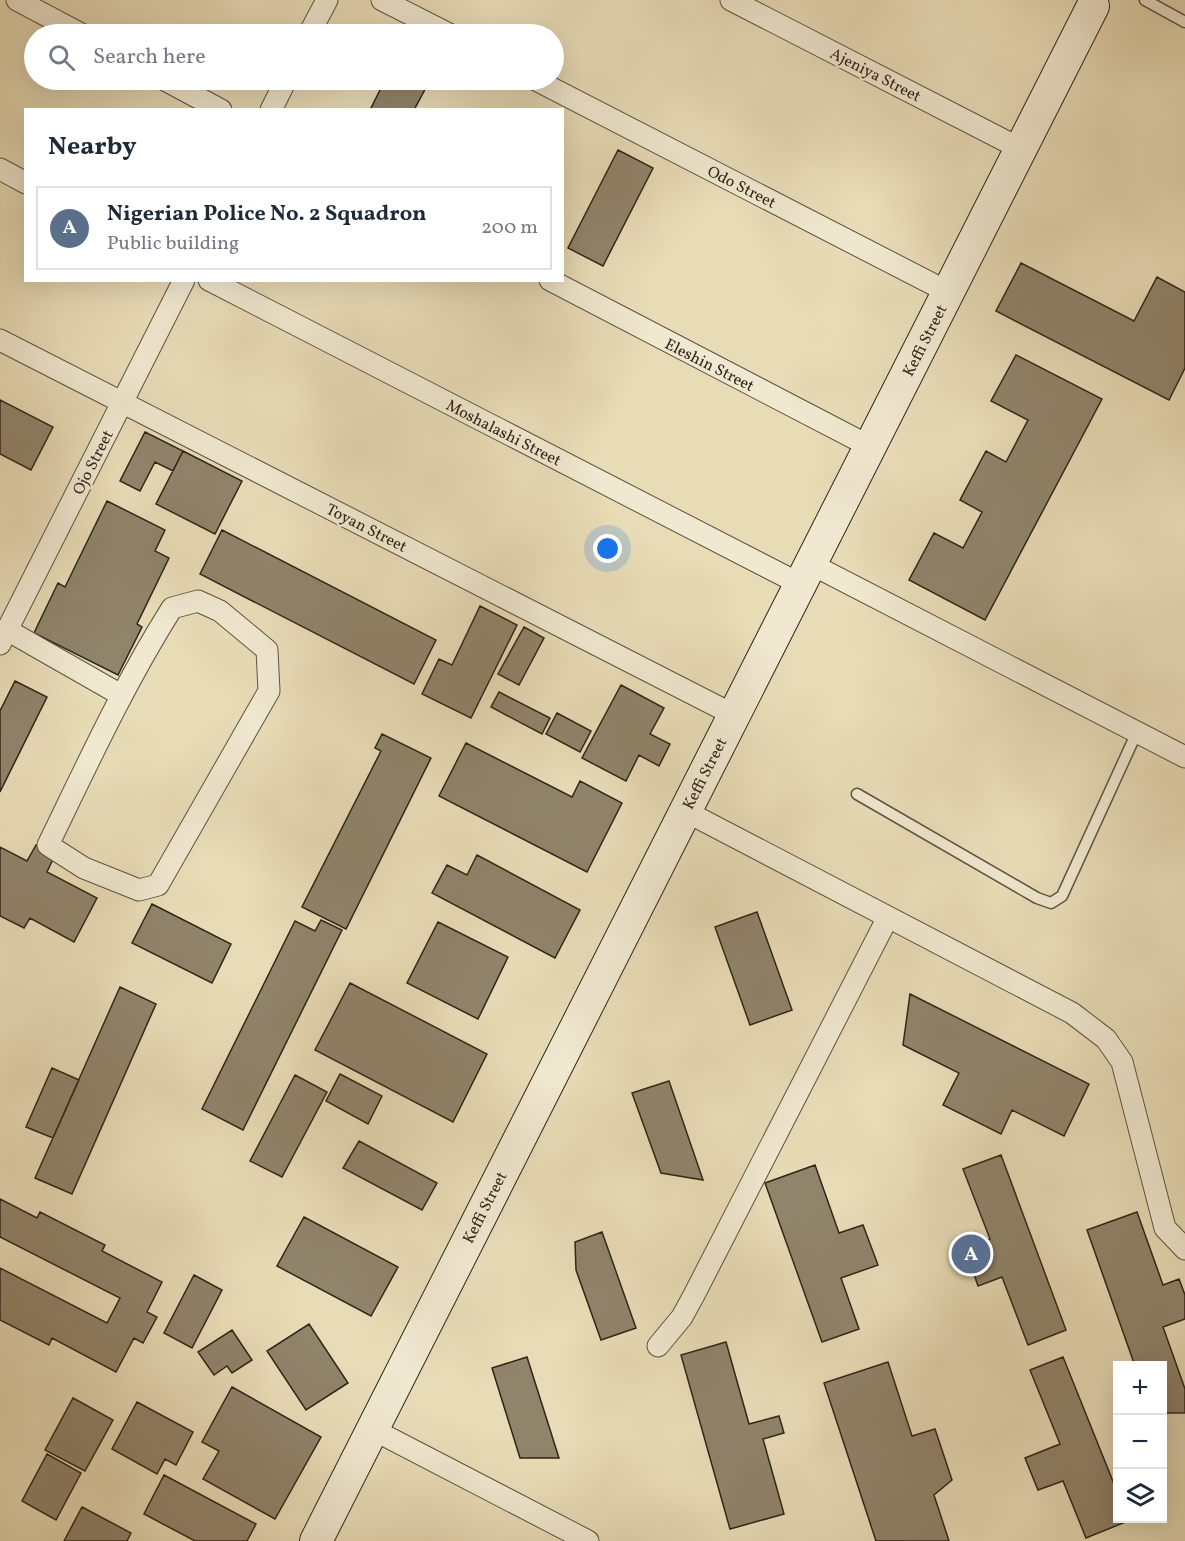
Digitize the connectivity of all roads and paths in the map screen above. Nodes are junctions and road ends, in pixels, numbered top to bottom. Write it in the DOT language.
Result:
graph roads {
  1 [pos="17,0"];
  2 [pos="327,0"];
  3 [pos="382,0"];
  4 [pos="731,0"];
  5 [pos="1145,0"];
  6 [pos="1091,2"];
  7 [pos="1185,22"];
  8 [pos="62,24"];
  9 [pos="314,24"];
  10 [pos="429,24"];
  11 [pos="184,90"];
  12 [pos="281,90"];
  13 [pos="555,90"];
  14 [pos="217,108"];
  15 [pos="272,108"];
  16 [pos="1021,149"];
  17 [pos="0,170"];
  18 [pos="24,182"];
  19 [pos="183,282"];
  20 [pos="213,282"];
  21 [pos="554,282"];
  22 [pos="948,292"];
  23 [pos="0,339"];
  24 [pos="122,402"];
  25 [pos="871,447"];
  26 [pos="805,574"];
  27 [pos="4,637"];
  28 [pos="121,695"];
  29 [pos="734,715"];
  30 [pos="1137,732"];
  31 [pos="1185,757"];
  32 [pos="857,794"];
  33 [pos="685,811"];
  34 [pos="888,918"];
  35 [pos="1185,1249"];
  36 [pos="658,1346"];
  37 [pos="372,1429"];
  38 [pos="316,1541"];
  39 [pos="588,1541"];
  1 -- 8 [label="street"];
  2 -- 9 [label="street"];
  3 -- 10 [label="street"];
  4 -- 16 [label="street, Ajeniya Street"];
  5 -- 7 [label="lane"];
  6 -- 16 [label="main road, Keffi Street"];
  11 -- 14 [label="street"];
  12 -- 15 [label="street"];
  13 -- 22 [label="street, Odo Street"];
  16 -- 22 [label="main road, Keffi Street"];
  17 -- 18 [label="street"];
  19 -- 24 [label="street, Ojo Street"];
  20 -- 26 [label="street, Moshalashi Street"];
  21 -- 25 [label="street, Eleshin Street"];
  22 -- 25 [label="main road, Keffi Street"];
  23 -- 24 [label="street, Toyan Street"];
  24 -- 27 [label="street, Ojo Street"];
  24 -- 29 [label="street, Toyan Street"];
  25 -- 26 [label="main road, Keffi Street"];
  26 -- 29 [label="main road, Keffi Street"];
  26 -- 30 [label="street, Moshalashi Street"];
  27 -- 28 [label="street"];
  28 -- 28 [label="street"];
  29 -- 33 [label="main road, Keffi Street"];
  30 -- 31 [label="street, Moshalashi Street"];
  30 -- 32 [label="lane"];
  33 -- 34 [label="street"];
  33 -- 37 [label="main road, Keffi Street"];
  34 -- 35 [label="street"];
  34 -- 36 [label="street"];
  37 -- 38 [label="main road, Keffi Street"];
  37 -- 39 [label="street"];
}
